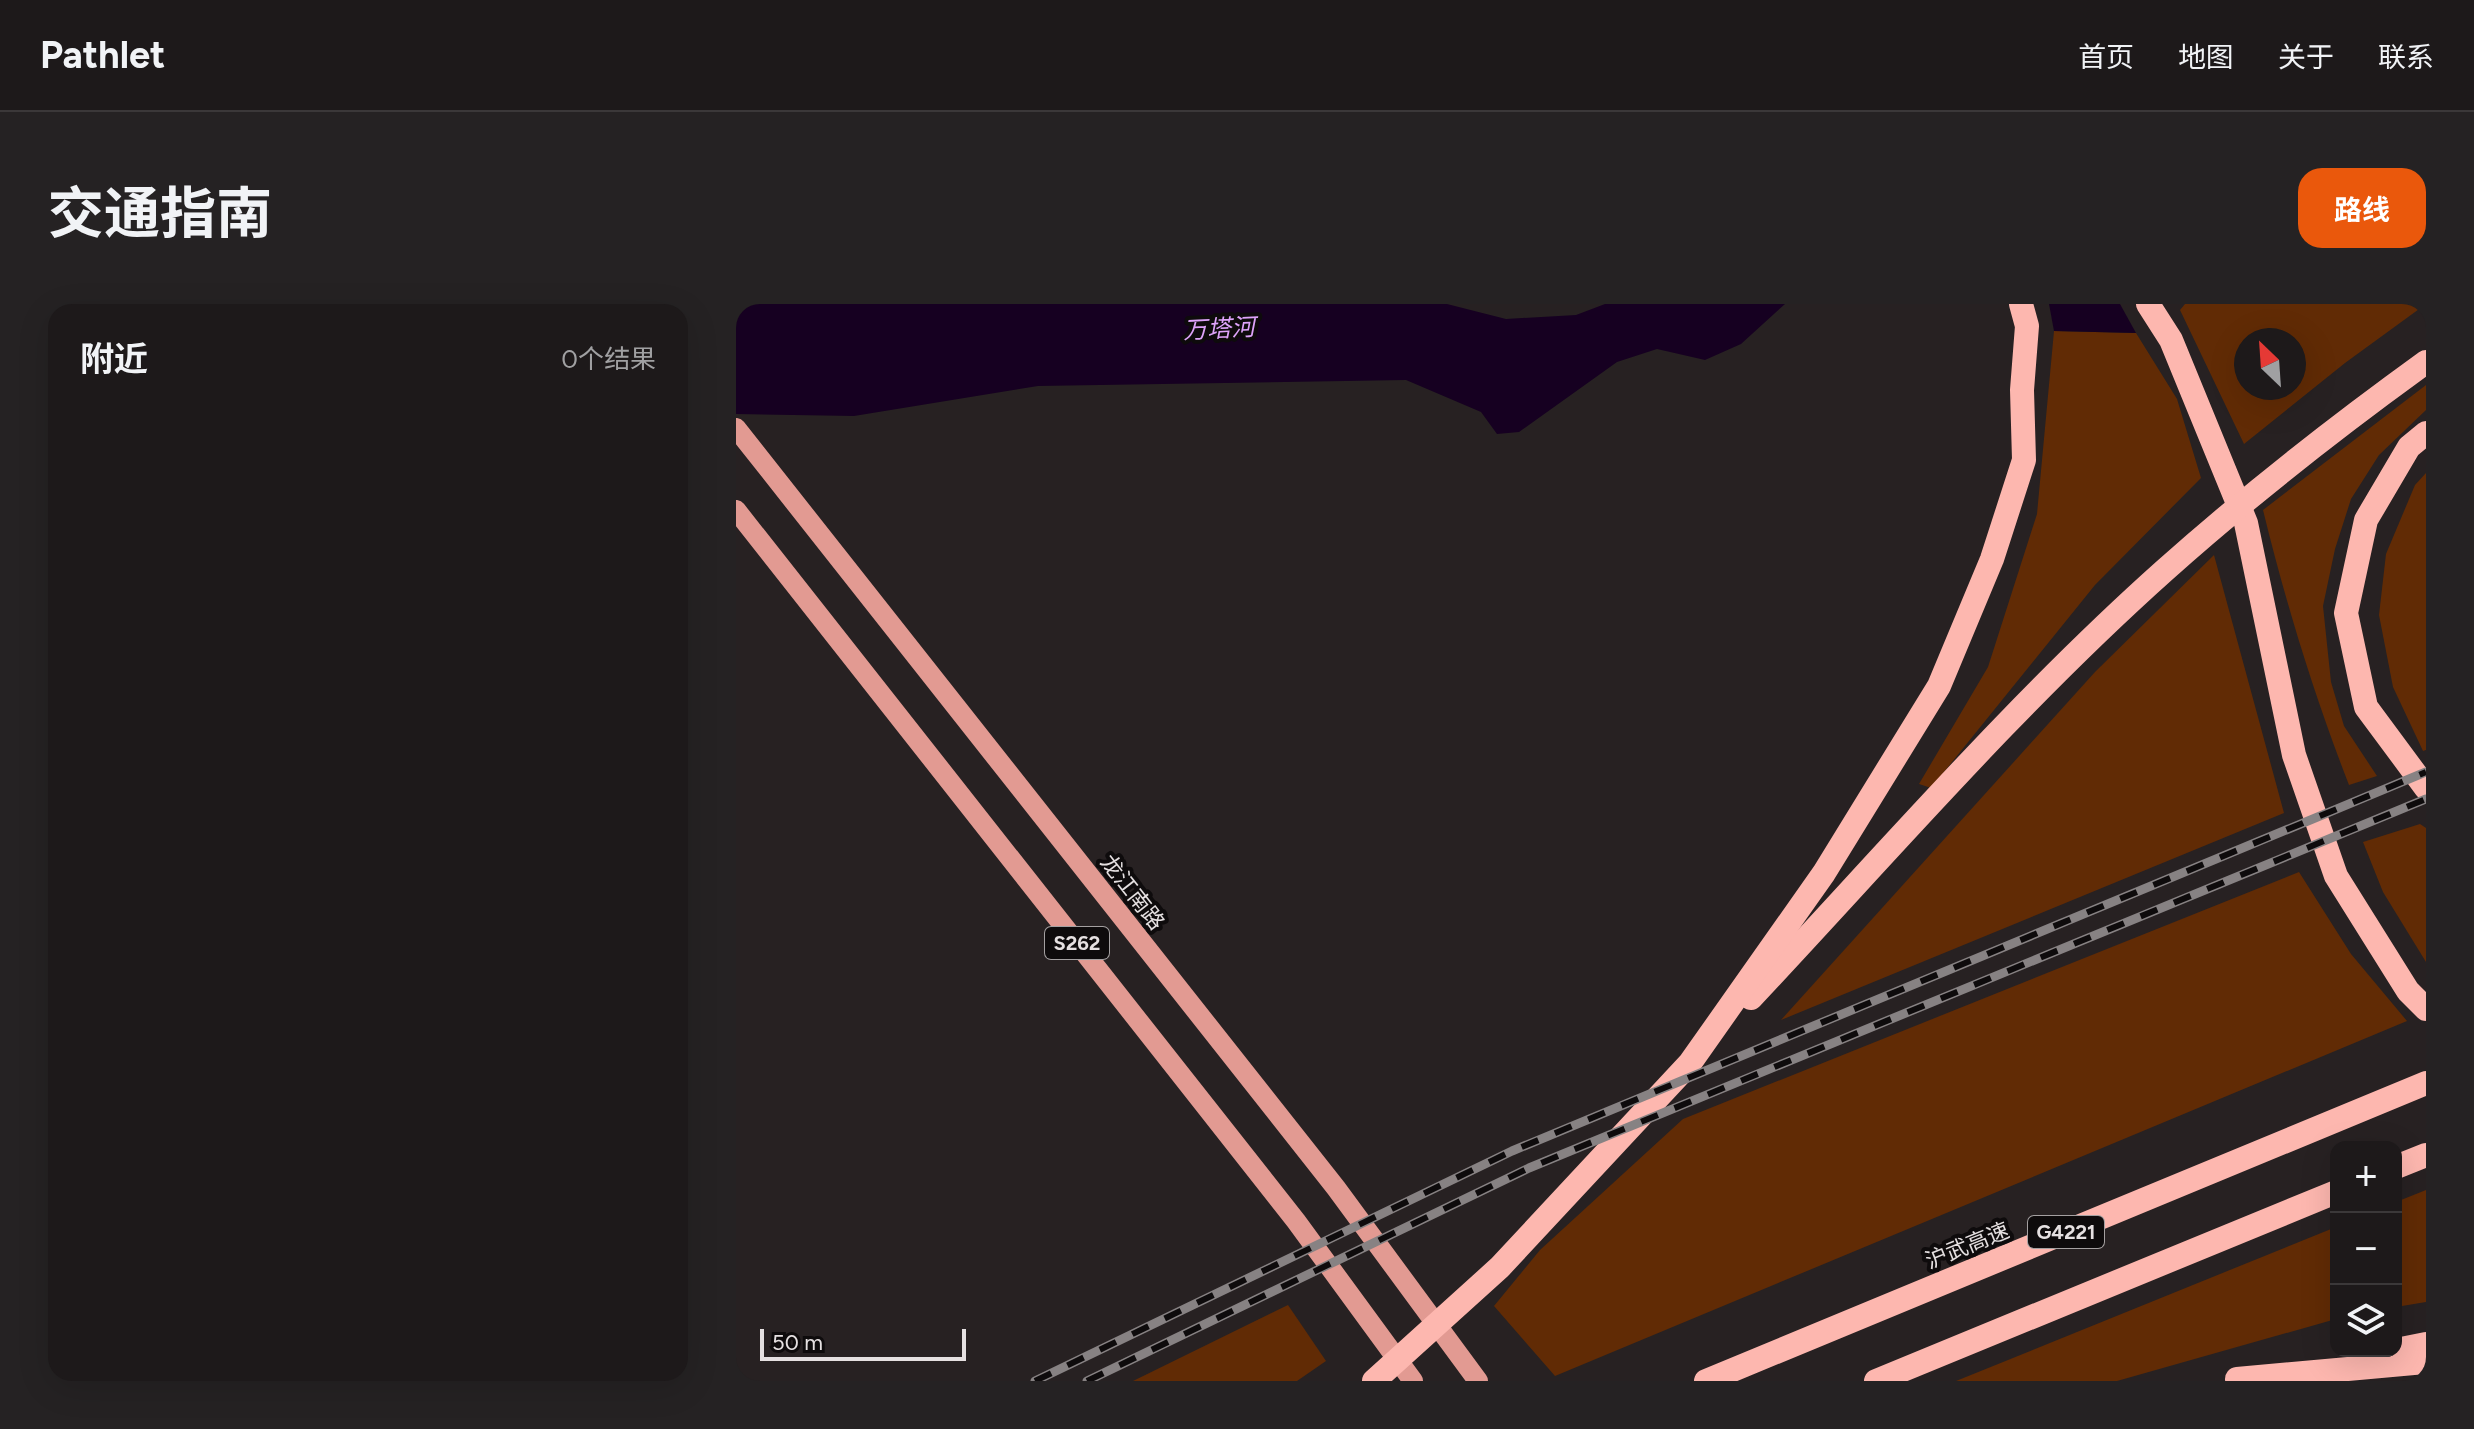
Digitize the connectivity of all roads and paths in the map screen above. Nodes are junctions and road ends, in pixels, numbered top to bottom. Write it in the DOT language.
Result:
graph roads {
  1 [pos="2021,304"];
  2 [pos="2148,304"];
  3 [pos="2426,362"];
  4 [pos="740,432"];
  5 [pos="2417,440"];
  6 [pos="736,510"];
  7 [pos="2426,788"];
  8 [pos="2426,1009"];
  9 [pos="1690,1063"];
  10 [pos="2426,1083"];
  11 [pos="2426,1155"];
  12 [pos="2402,1165"];
  13 [pos="2330,1194"];
  14 [pos="2426,1344"];
  15 [pos="2402,1349"];
  16 [pos="2357,1357"];
  17 [pos="2426,1362"];
  18 [pos="2234,1380"];
  19 [pos="1374,1381"];
  20 [pos="1413,1381"];
  21 [pos="1478,1381"];
  22 [pos="1706,1381"];
  23 [pos="1876,1381"];
  1 -- 9 [label="highway"];
  2 -- 8 [label="highway"];
  3 -- 9 [label="highway"];
  4 -- 21 [label="main road, 龙江南路 / S262"];
  5 -- 7 [label="highway"];
  6 -- 20 [label="main road, S262"];
  9 -- 19 [label="highway"];
  10 -- 22 [label="highway, 沪武高速 / G4221"];
  11 -- 12 [label="highway"];
  13 -- 23 [label="highway"];
  14 -- 15 [label="highway"];
  16 -- 18 [label="highway"];
  17 -- 18 [label="highway"];
}
